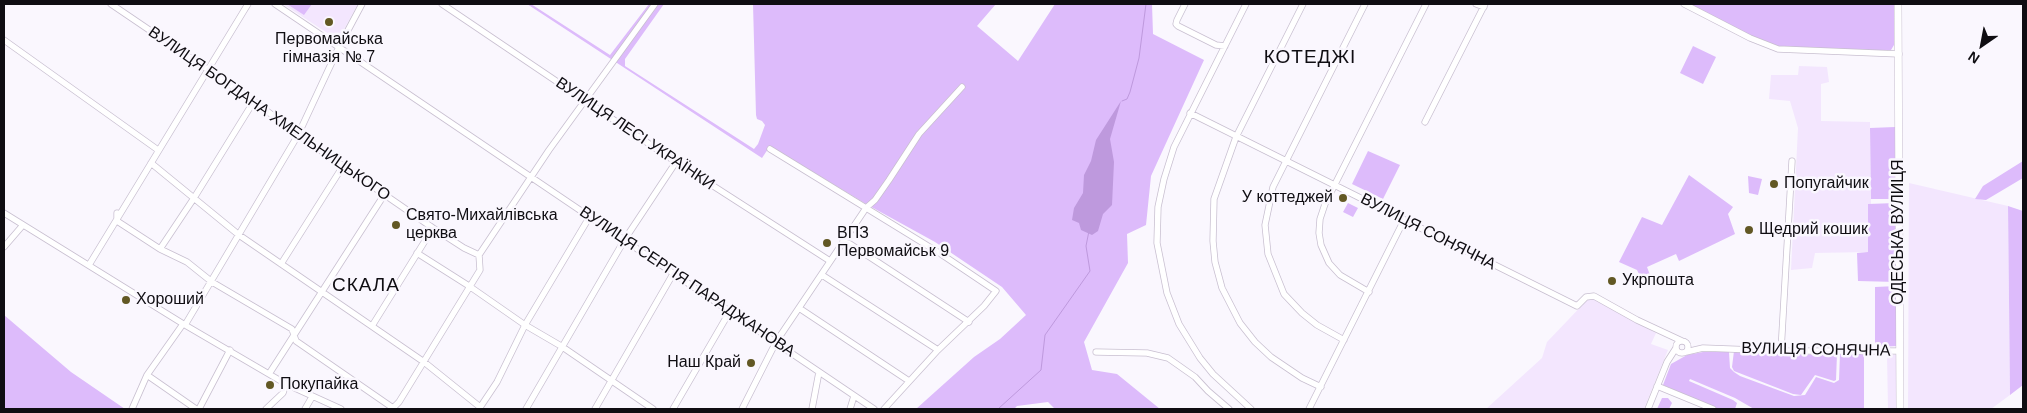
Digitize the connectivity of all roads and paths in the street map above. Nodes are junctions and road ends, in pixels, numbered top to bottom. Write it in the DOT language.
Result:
graph roads {
  1 [pos="111,4"];
  2 [pos="248,4"];
  3 [pos="275,4"];
  4 [pos="362,4"];
  5 [pos="442,4"];
  6 [pos="655,4"];
  7 [pos="1186,4"];
  8 [pos="1246,4"];
  9 [pos="1303,4"];
  10 [pos="1365,4"];
  11 [pos="1426,4"];
  12 [pos="1476,4"];
  13 [pos="1684,4"];
  14 [pos="1898,4"];
  15 [pos="1484,6"];
  16 [pos="4,40"];
  17 [pos="1225,46"];
  18 [pos="339,47"];
  19 [pos="1898,54"];
  20 [pos="208,69"];
  21 [pos="962,87"];
  22 [pos="254,101"];
  23 [pos="585,101"];
  24 [pos="1190,113"];
  25 [pos="1425,122"];
  26 [pos="298,135"];
  27 [pos="1236,138"];
  28 [pos="770,149"];
  29 [pos="158,150"];
  30 [pos="1792,161"];
  31 [pos="676,162"];
  32 [pos="1286,162"];
  33 [pos="151,163"];
  34 [pos="343,166"];
  35 [pos="531,178"];
  36 [pos="1334,185"];
  37 [pos="384,195"];
  38 [pos="194,198"];
  39 [pos="866,208"];
  40 [pos="4,213"];
  41 [pos="117,213"];
  42 [pos="590,216"];
  43 [pos="1404,220"];
  44 [pos="117,221"];
  45 [pos="23,225"];
  46 [pos="433,228"];
  47 [pos="239,235"];
  48 [pos="625,239"];
  49 [pos="843,241"];
  50 [pos="4,247"];
  51 [pos="160,249"];
  52 [pos="417,253"];
  53 [pos="479,256"];
  54 [pos="830,261"];
  55 [pos="281,264"];
  56 [pos="90,265"];
  57 [pos="674,274"];
  58 [pos="822,275"];
  59 [pos="212,282"];
  60 [pos="469,286"];
  61 [pos="322,292"];
  62 [pos="1369,292"];
  63 [pos="799,308"];
  64 [pos="730,311"];
  65 [pos="969,322"];
  66 [pos="184,325"];
  67 [pos="525,325"];
  68 [pos="372,326"];
  69 [pos="1664,334"];
  70 [pos="294,336"];
  71 [pos="1344,340"];
  72 [pos="776,342"];
  73 [pos="1684,342"];
  74 [pos="562,346"];
  75 [pos="1676,347"];
  76 [pos="1703,348"];
  77 [pos="230,350"];
  78 [pos="938,350"];
  79 [pos="1781,351"];
  80 [pos="1900,351"];
  81 [pos="1096,352"];
  82 [pos="1685,353"];
  83 [pos="1669,358"];
  84 [pos="424,362"];
  85 [pos="819,372"];
  86 [pos="269,374"];
  87 [pos="147,375"];
  88 [pos="611,380"];
  89 [pos="909,381"];
  90 [pos="286,384"];
  91 [pos="1657,386"];
  92 [pos="1320,387"];
  93 [pos="854,396"];
  94 [pos="312,397"];
  95 [pos="480,408"];
  96 [pos="132,409"];
  97 [pos="197,409"];
  98 [pos="266,409"];
  99 [pos="305,409"];
  100 [pos="341,409"];
  101 [pos="393,409"];
  102 [pos="526,409"];
  103 [pos="595,409"];
  104 [pos="653,409"];
  105 [pos="673,409"];
  106 [pos="742,409"];
  107 [pos="812,409"];
  108 [pos="850,409"];
  109 [pos="874,409"];
  110 [pos="884,409"];
  111 [pos="1229,409"];
  112 [pos="1251,409"];
  113 [pos="1309,409"];
  114 [pos="1648,409"];
  115 [pos="1713,409"];
  116 [pos="1900,409"];
  1 -- 20 [label="street, ВУЛИЦЯ БОГДАНА ХМЕЛЬНИЦЬКОГО"];
  2 -- 20 [label="street"];
  3 -- 18 [label="street, ВУЛИЦЯ СЕРГІЯ ПАРАДЖАНОВА"];
  4 -- 18 [label="street"];
  5 -- 23 [label="street, ВУЛИЦЯ ЛЕСІ УКРАЇНКИ"];
  6 -- 23 [label="street"];
  7 -- 17 [label="street"];
  8 -- 17 [label="street"];
  9 -- 27 [label="street"];
  10 -- 32 [label="street"];
  11 -- 36 [label="street"];
  12 -- 15 [label="street"];
  13 -- 19 [label="street"];
  14 -- 19 [label="main road, ОДЕСЬКА ВУЛИЦЯ"];
  15 -- 25 [label="street"];
  16 -- 29 [label="street"];
  17 -- 24 [label="street"];
  18 -- 26 [label="street"];
  18 -- 35 [label="street, ВУЛИЦЯ СЕРГІЯ ПАРАДЖАНОВА"];
  19 -- 80 [label="main road, ОДЕСЬКА ВУЛИЦЯ"];
  20 -- 22 [label="street, ВУЛИЦЯ БОГДАНА ХМЕЛЬНИЦЬКОГО"];
  20 -- 29 [label="street"];
  21 -- 39 [label="street"];
  22 -- 26 [label="street, ВУЛИЦЯ БОГДАНА ХМЕЛЬНИЦЬКОГО"];
  22 -- 38 [label="street"];
  23 -- 31 [label="street, ВУЛИЦЯ ЛЕСІ УКРАЇНКИ"];
  23 -- 35 [label="street"];
  24 -- 27 [label="street, ВУЛИЦЯ СОНЯЧНА"];
  24 -- 112 [label="street"];
  26 -- 34 [label="street, ВУЛИЦЯ БОГДАНА ХМЕЛЬНИЦЬКОГО"];
  26 -- 47 [label="street"];
  27 -- 32 [label="street, ВУЛИЦЯ СОНЯЧНА"];
  27 -- 92 [label="street"];
  28 -- 39 [label="street"];
  29 -- 33 [label="street"];
  30 -- 79 [label="street"];
  31 -- 48 [label="street"];
  31 -- 54 [label="street, ВУЛИЦЯ ЛЕСІ УКРАЇНКИ"];
  32 -- 36 [label="street, ВУЛИЦЯ СОНЯЧНА"];
  32 -- 71 [label="street"];
  33 -- 38 [label="street"];
  33 -- 44 [label="street"];
  34 -- 37 [label="street, ВУЛИЦЯ БОГДАНА ХМЕЛЬНИЦЬКОГО"];
  34 -- 55 [label="street"];
  35 -- 42 [label="street, ВУЛИЦЯ СЕРГІЯ ПАРАДЖАНОВА"];
  35 -- 53 [label="street"];
  36 -- 43 [label="street, ВУЛИЦЯ СОНЯЧНА"];
  36 -- 62 [label="street"];
  37 -- 46 [label="street, ВУЛИЦЯ БОГДАНА ХМЕЛЬНИЦЬКОГО"];
  37 -- 61 [label="street"];
  38 -- 47 [label="street"];
  38 -- 51 [label="street"];
  39 -- 49 [label="street"];
  39 -- 65 [label="street"];
  40 -- 45 [label="street"];
  41 -- 44 [label="street"];
  42 -- 48 [label="street, ВУЛИЦЯ СЕРГІЯ ПАРАДЖАНОВА"];
  42 -- 67 [label="street"];
  43 -- 62 [label="street"];
  43 -- 69 [label="street, ВУЛИЦЯ СОНЯЧНА"];
  44 -- 51 [label="street"];
  44 -- 56 [label="street"];
  45 -- 50 [label="street"];
  45 -- 56 [label="street"];
  46 -- 52 [label="street"];
  46 -- 53 [label="street, ВУЛИЦЯ БОГДАНА ХМЕЛЬНИЦЬКОГО"];
  47 -- 55 [label="street"];
  47 -- 59 [label="street"];
  48 -- 57 [label="street, ВУЛИЦЯ СЕРГІЯ ПАРАДЖАНОВА"];
  48 -- 74 [label="street"];
  49 -- 54 [label="street"];
  49 -- 65 [label="street"];
  51 -- 59 [label="street"];
  52 -- 60 [label="street"];
  52 -- 68 [label="street"];
  53 -- 60 [label="street"];
  54 -- 58 [label="street"];
  55 -- 61 [label="street"];
  56 -- 66 [label="street"];
  57 -- 64 [label="street, ВУЛИЦЯ СЕРГІЯ ПАРАДЖАНОВА"];
  57 -- 88 [label="street"];
  58 -- 63 [label="street"];
  58 -- 78 [label="street"];
  59 -- 66 [label="street"];
  59 -- 70 [label="street"];
  60 -- 67 [label="street"];
  60 -- 84 [label="street"];
  61 -- 68 [label="street"];
  61 -- 70 [label="street"];
  62 -- 71 [label="street"];
  63 -- 72 [label="street"];
  63 -- 89 [label="street"];
  64 -- 72 [label="street, ВУЛИЦЯ СЕРГІЯ ПАРАДЖАНОВА"];
  64 -- 105 [label="street"];
  65 -- 78 [label="street"];
  66 -- 77 [label="street"];
  66 -- 87 [label="street"];
  67 -- 74 [label="street"];
  67 -- 95 [label="street"];
  68 -- 84 [label="street"];
  69 -- 73 [label="street, ВУЛИЦЯ СОНЯЧНА"];
  69 -- 75 [label="street, ВУЛИЦЯ СОНЯЧНА"];
  70 -- 86 [label="street"];
  70 -- 101 [label="street"];
  71 -- 92 [label="street"];
  72 -- 85 [label="street, ВУЛИЦЯ СЕРГІЯ ПАРАДЖАНОВА"];
  72 -- 106 [label="street"];
  73 -- 75 [label="street"];
  73 -- 76 [label="street, ВУЛИЦЯ СОНЯЧНА"];
  73 -- 82 [label="street"];
  74 -- 88 [label="street"];
  74 -- 102 [label="street"];
  75 -- 82 [label="street, ВУЛИЦЯ СОНЯЧНА"];
  75 -- 83 [label="street"];
  76 -- 79 [label="street, ВУЛИЦЯ СОНЯЧНА"];
  76 -- 82 [label="street, ВУЛИЦЯ СОНЯЧНА"];
  77 -- 86 [label="street"];
  77 -- 97 [label="street"];
  78 -- 89 [label="street"];
  79 -- 80 [label="street, ВУЛИЦЯ СОНЯЧНА"];
  80 -- 116 [label="main road, ОДЕСЬКА ВУЛИЦЯ"];
  81 -- 111 [label="street"];
  82 -- 83 [label="street, ВУЛИЦЯ СОНЯЧНА"];
  83 -- 91 [label="street"];
  84 -- 95 [label="street"];
  84 -- 101 [label="street"];
  85 -- 93 [label="street, ВУЛИЦЯ СЕРГІЯ ПАРАДЖАНОВА"];
  85 -- 107 [label="street"];
  86 -- 90 [label="street"];
  87 -- 96 [label="street"];
  87 -- 97 [label="street"];
  88 -- 103 [label="street"];
  88 -- 104 [label="street"];
  89 -- 110 [label="street"];
  90 -- 94 [label="street"];
  90 -- 98 [label="street"];
  91 -- 114 [label="street"];
  91 -- 115 [label="street"];
  92 -- 113 [label="street"];
  93 -- 108 [label="street"];
  93 -- 109 [label="street, ВУЛИЦЯ СЕРГІЯ ПАРАДЖАНОВА"];
  94 -- 99 [label="street"];
  94 -- 100 [label="street"];
}
